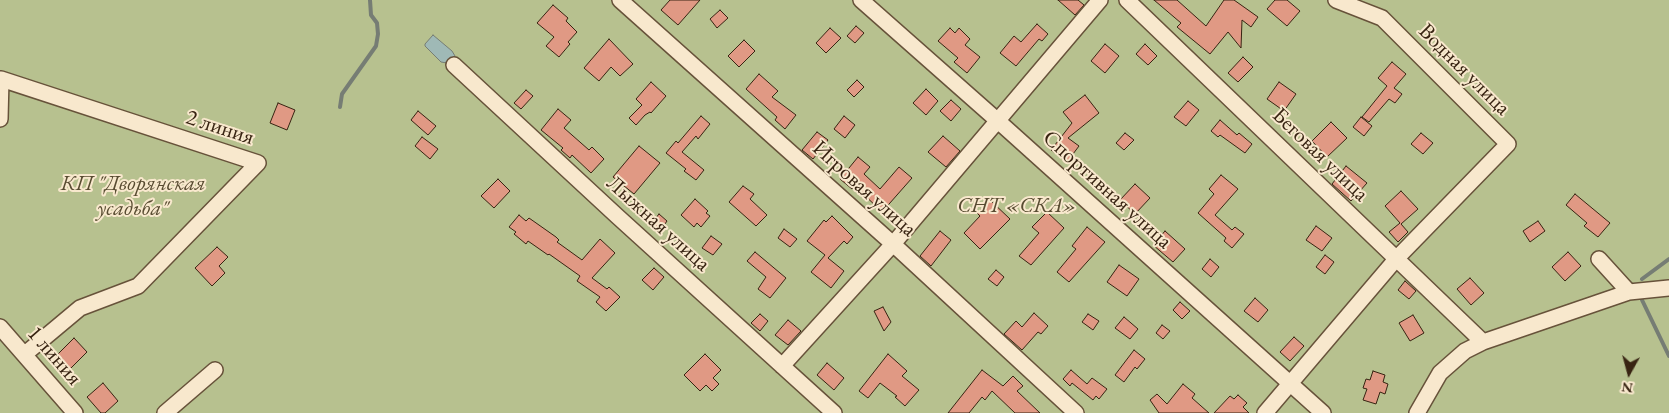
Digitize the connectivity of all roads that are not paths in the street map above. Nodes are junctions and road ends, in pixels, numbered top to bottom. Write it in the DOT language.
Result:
graph roads {
  1 [pos="620,0"];
  2 [pos="861,0"];
  3 [pos="1100,0"];
  4 [pos="1127,0"];
  5 [pos="1336,0"];
  6 [pos="454,65"];
  7 [pos="0,119"];
  8 [pos="998,121"];
  9 [pos="893,244"];
  10 [pos="1397,258"];
  11 [pos="1599,259"];
  12 [pos="1669,288"];
  13 [pos="1629,292"];
  14 [pos="0,327"];
  15 [pos="1483,342"];
  16 [pos="25,354"];
  17 [pos="782,366"];
  18 [pos="215,370"];
  19 [pos="1290,384"];
  20 [pos="75,413"];
  21 [pos="165,413"];
  22 [pos="834,413"];
  23 [pos="1076,413"];
  24 [pos="1265,413"];
  25 [pos="1323,413"];
  26 [pos="1417,413"];
  1 -- 9 [label="street, Игровая улица"];
  2 -- 8 [label="street, Спортивная улица"];
  3 -- 8 [label="street"];
  4 -- 10 [label="street, Беговая улица"];
  5 -- 10 [label="street, Водная улица"];
  6 -- 17 [label="street, Лыжная улица"];
  7 -- 16 [label="street, 2 линия"];
  8 -- 9 [label="street"];
  8 -- 19 [label="street, Спортивная улица"];
  9 -- 17 [label="street"];
  9 -- 23 [label="street, Игровая улица"];
  10 -- 15 [label="street, Беговая улица"];
  10 -- 19 [label="street"];
  11 -- 13 [label="street"];
  12 -- 13 [label="street"];
  13 -- 15 [label="street"];
  14 -- 16 [label="street, 1 линия"];
  15 -- 26 [label="street"];
  16 -- 20 [label="street, 1 линия"];
  17 -- 22 [label="street, Лыжная улица"];
  18 -- 21 [label="street"];
  19 -- 24 [label="street"];
  19 -- 25 [label="street, Спортивная улица"];
}
